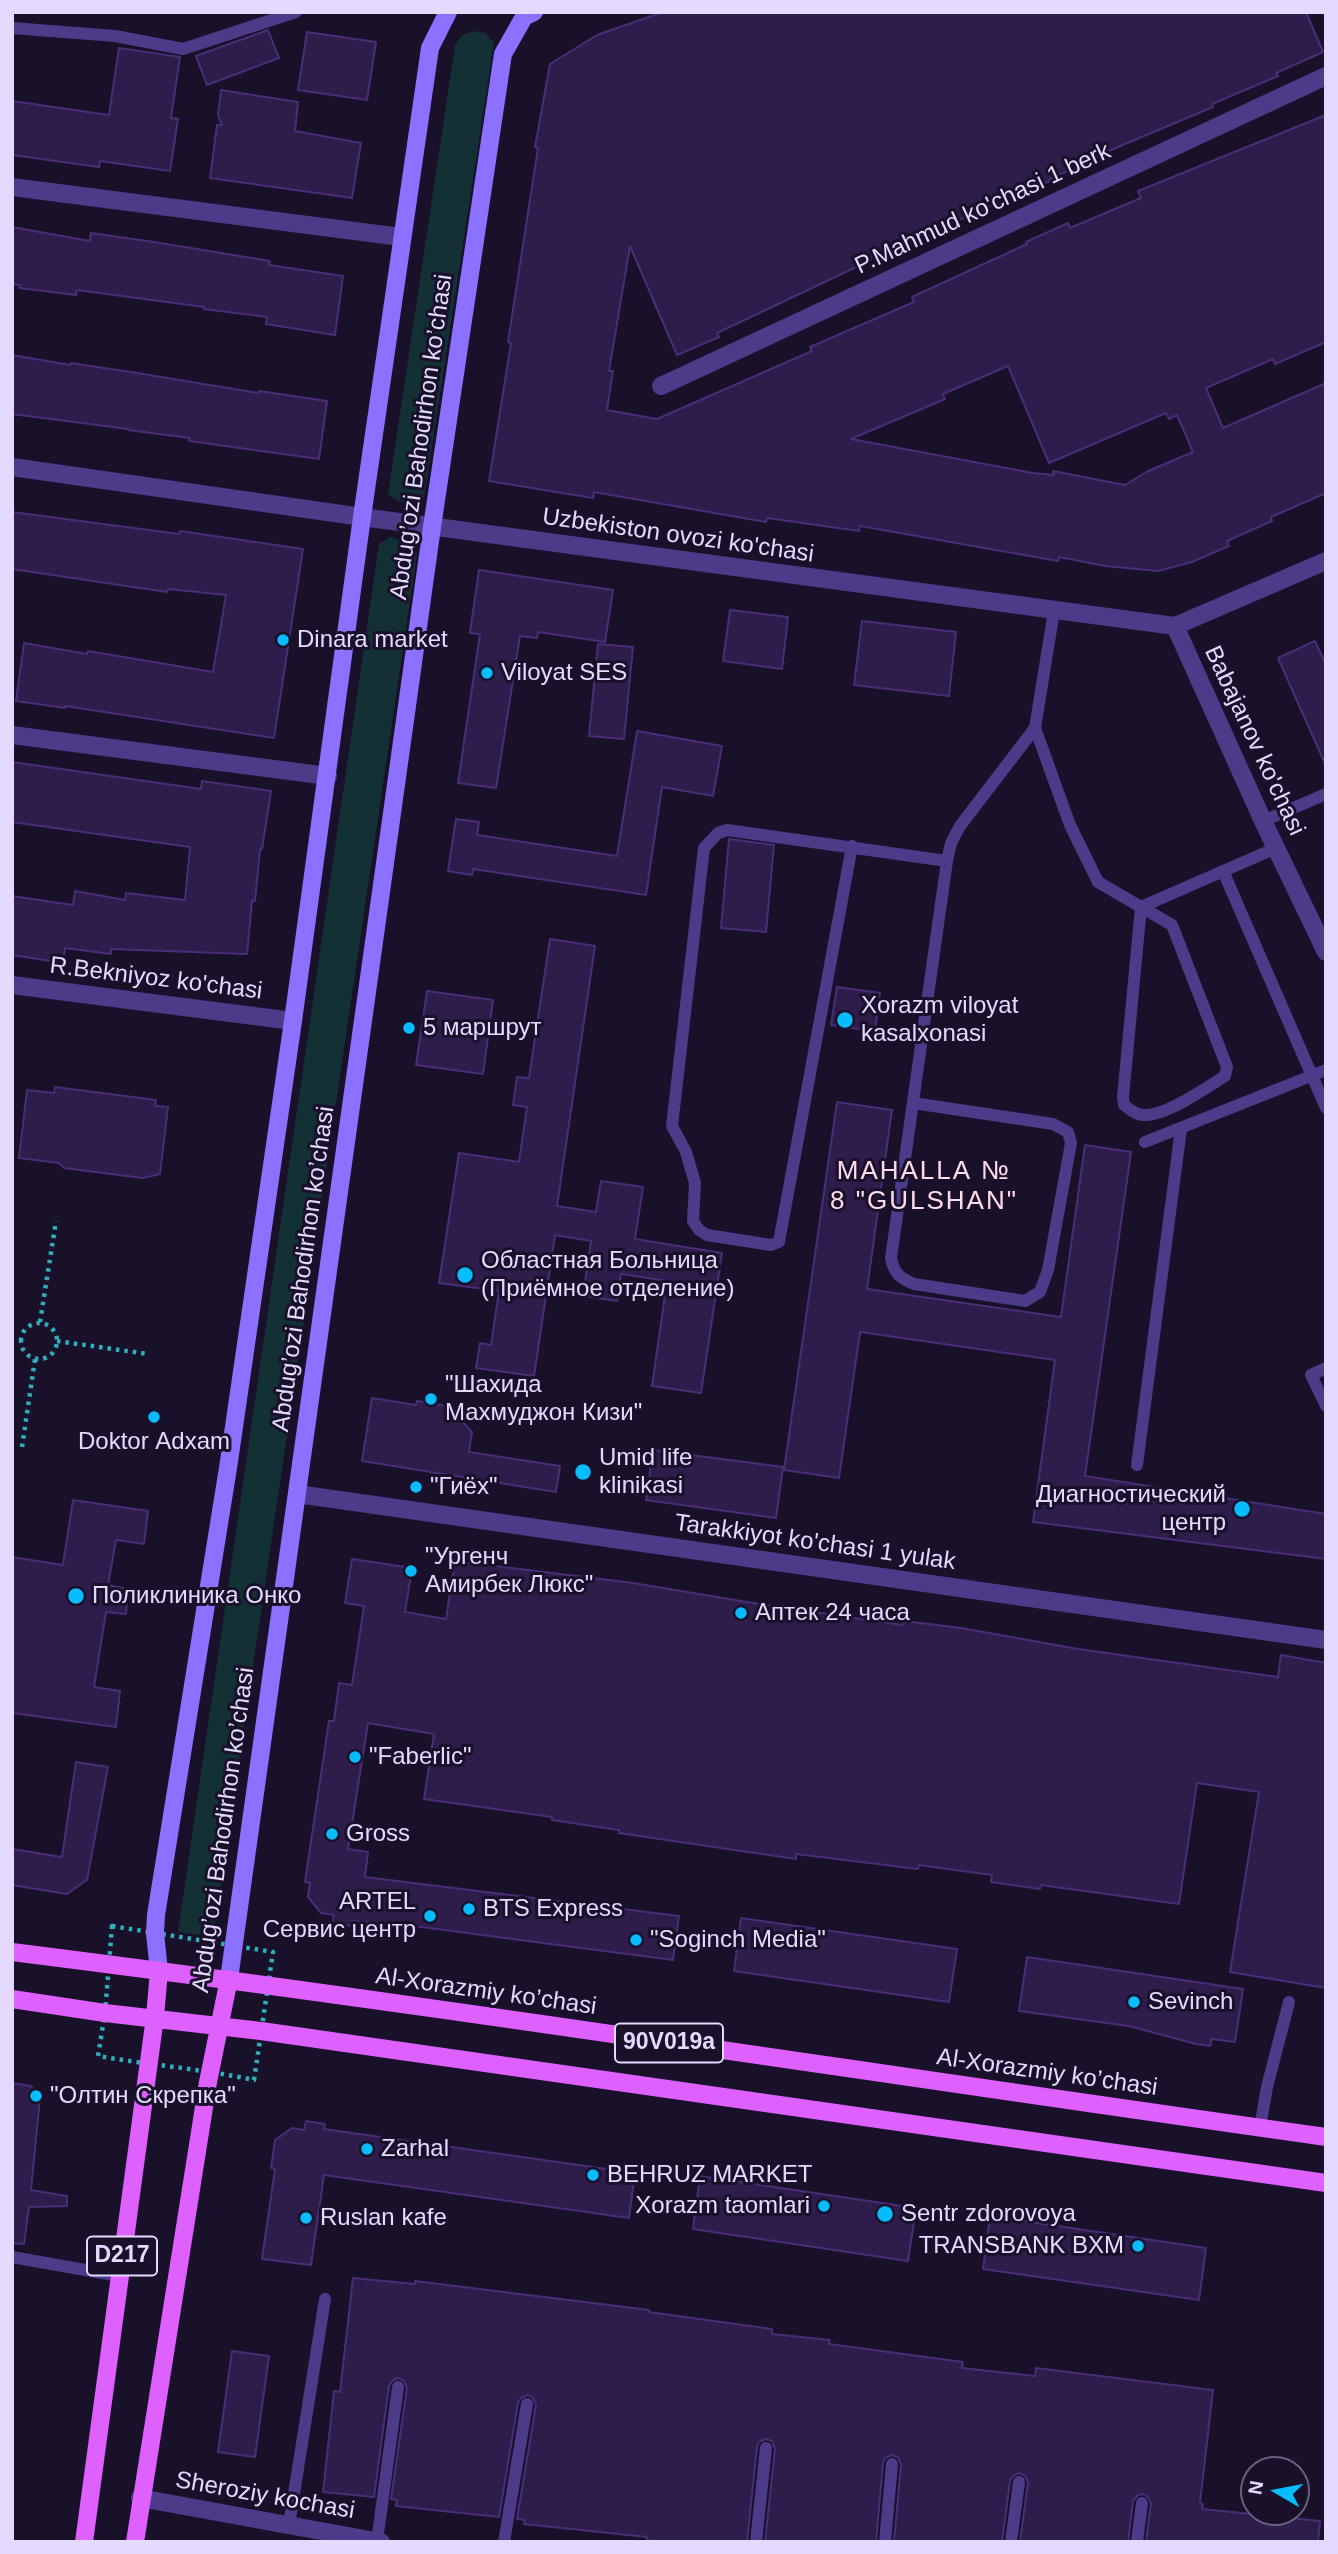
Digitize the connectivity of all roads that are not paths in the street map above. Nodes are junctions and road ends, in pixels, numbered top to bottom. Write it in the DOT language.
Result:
graph roads {
  1 [pos="296,12"];
  2 [pos="448,12"];
  3 [pos="526,14"];
  4 [pos="12,28"];
  5 [pos="1326,76"];
  6 [pos="12,187"];
  7 [pos="401,237"];
  8 [pos="661,386"];
  9 [pos="12,467"];
  10 [pos="362,517"];
  11 [pos="432,527"];
  12 [pos="1326,561"];
  13 [pos="1054,611"];
  14 [pos="1175,626"];
  15 [pos="1035,728"];
  16 [pos="12,735"];
  17 [pos="328,776"];
  18 [pos="1326,794"];
  19 [pos="1263,821"];
  20 [pos="852,846"];
  21 [pos="1276,848"];
  22 [pos="947,861"];
  23 [pos="1223,871"];
  24 [pos="1141,907"];
  25 [pos="1326,952"];
  26 [pos="12,985"];
  27 [pos="293,1021"];
  28 [pos="1326,1070"];
  29 [pos="1311,1077"];
  30 [pos="913,1103"];
  31 [pos="1326,1108"];
  32 [pos="1181,1129"];
  33 [pos="1145,1142"];
  34 [pos="1326,1368"];
  35 [pos="1326,1406"];
  36 [pos="1138,1465"];
  37 [pos="297,1494"];
  38 [pos="1326,1640"];
  39 [pos="12,1952"];
  40 [pos="159,1971"];
  41 [pos="229,1979"];
  42 [pos="12,1999"];
  43 [pos="1289,2002"];
  44 [pos="155,2017"];
  45 [pos="219,2026"];
  46 [pos="1260,2128"];
  47 [pos="1326,2137"];
  48 [pos="1326,2183"];
  49 [pos="12,2257"];
  50 [pos="119,2276"];
  51 [pos="325,2299"];
  52 [pos="398,2387"];
  53 [pos="527,2404"];
  54 [pos="766,2448"];
  55 [pos="892,2465"];
  56 [pos="1019,2482"];
  57 [pos="140,2498"];
  58 [pos="1142,2503"];
  59 [pos="289,2525"];
  60 [pos="379,2541"];
  61 [pos="84,2542"];
  62 [pos="135,2542"];
  63 [pos="504,2542"];
  64 [pos="756,2542"];
  65 [pos="885,2542"];
  66 [pos="1012,2542"];
  67 [pos="1138,2542"];
  1 -- 4 [label="lane"];
  2 -- 7 [label="main road, Abdug’ozi Bahodirhon ko’chasi"];
  3 -- 11 [label="main road, Abdug’ozi Bahodirhon ko’chasi"];
  5 -- 8 [label="street, P.Mahmud ko'chasi 1 berk"];
  6 -- 7 [label="street"];
  7 -- 10 [label="main road, Abdug’ozi Bahodirhon ko’chasi"];
  9 -- 10 [label="street, Uzbekiston ovozi ko'chasi"];
  10 -- 11 [label="street, Uzbekiston ovozi ko'chasi"];
  10 -- 17 [label="main road, Abdug’ozi Bahodirhon ko’chasi"];
  11 -- 13 [label="street, Uzbekiston ovozi ko'chasi"];
  11 -- 37 [label="main road, Abdug’ozi Bahodirhon ko’chasi"];
  12 -- 14 [label="street"];
  13 -- 14 [label="street, Uzbekiston ovozi ko'chasi"];
  13 -- 15 [label="lane"];
  14 -- 19 [label="street, Babajanov ko'chasi"];
  15 -- 22 [label="lane"];
  15 -- 24 [label="lane"];
  16 -- 17 [label="street"];
  17 -- 27 [label="main road, Abdug’ozi Bahodirhon ko’chasi"];
  18 -- 19 [label="lane"];
  19 -- 21 [label="street, Babajanov ko'chasi"];
  20 -- 20 [label="lane"];
  20 -- 22 [label="lane"];
  21 -- 23 [label="lane"];
  21 -- 25 [label="street, Babajanov ko'chasi"];
  22 -- 30 [label="lane"];
  23 -- 24 [label="lane"];
  23 -- 29 [label="lane"];
  24 -- 24 [label="lane"];
  26 -- 27 [label="street, R.Bekniyoz ko'chasi"];
  27 -- 40 [label="main road, Abdug’ozi Bahodirhon ko’chasi"];
  28 -- 29 [label="lane"];
  29 -- 31 [label="lane"];
  29 -- 32 [label="lane"];
  30 -- 30 [label="lane"];
  32 -- 33 [label="lane"];
  32 -- 36 [label="lane"];
  34 -- 35 [label="lane"];
  37 -- 38 [label="street, Tarakkiyot ko'chasi 1 yulak"];
  37 -- 41 [label="main road, Abdug’ozi Bahodirhon ko’chasi"];
  39 -- 40 [label="main road, Al-Xorazmiy ko’chasi / 90V019a"];
  40 -- 41 [label="main road, Al-Xorazmiy ko’chasi / 90V019a"];
  40 -- 44 [label="main road, Abdug’ozi Bahodirhon ko’chasi / D217"];
  41 -- 45 [label="main road, Abdug’ozi Bahodirhon ko’chasi / D217"];
  41 -- 46 [label="main road, Al-Xorazmiy ko’chasi / 90V019a"];
  42 -- 44 [label="main road, 90V019a"];
  43 -- 46 [label="lane"];
  44 -- 45 [label="main road, 90V019a"];
  44 -- 50 [label="main road, Abdug’ozi Bahodirhon ko’chasi / D217"];
  45 -- 48 [label="main road, 90V019a"];
  45 -- 57 [label="main road, Abdug’ozi Bahodirhon ko’chasi / D217"];
  46 -- 47 [label="main road, Al-Xorazmiy ko’chasi / 90V019a"];
  49 -- 50 [label="lane"];
  50 -- 61 [label="main road, Abdug’ozi Bahodirhon ko’chasi / D217"];
  51 -- 59 [label="lane"];
  52 -- 60 [label="lane"];
  53 -- 63 [label="lane"];
  54 -- 64 [label="lane"];
  55 -- 65 [label="lane"];
  56 -- 66 [label="lane"];
  57 -- 59 [label="street, Sheroziy kochasi"];
  57 -- 62 [label="main road, Abdug’ozi Bahodirhon ko’chasi / D217"];
  58 -- 67 [label="lane"];
  59 -- 60 [label="street, Sheroziy kochasi"];
}
